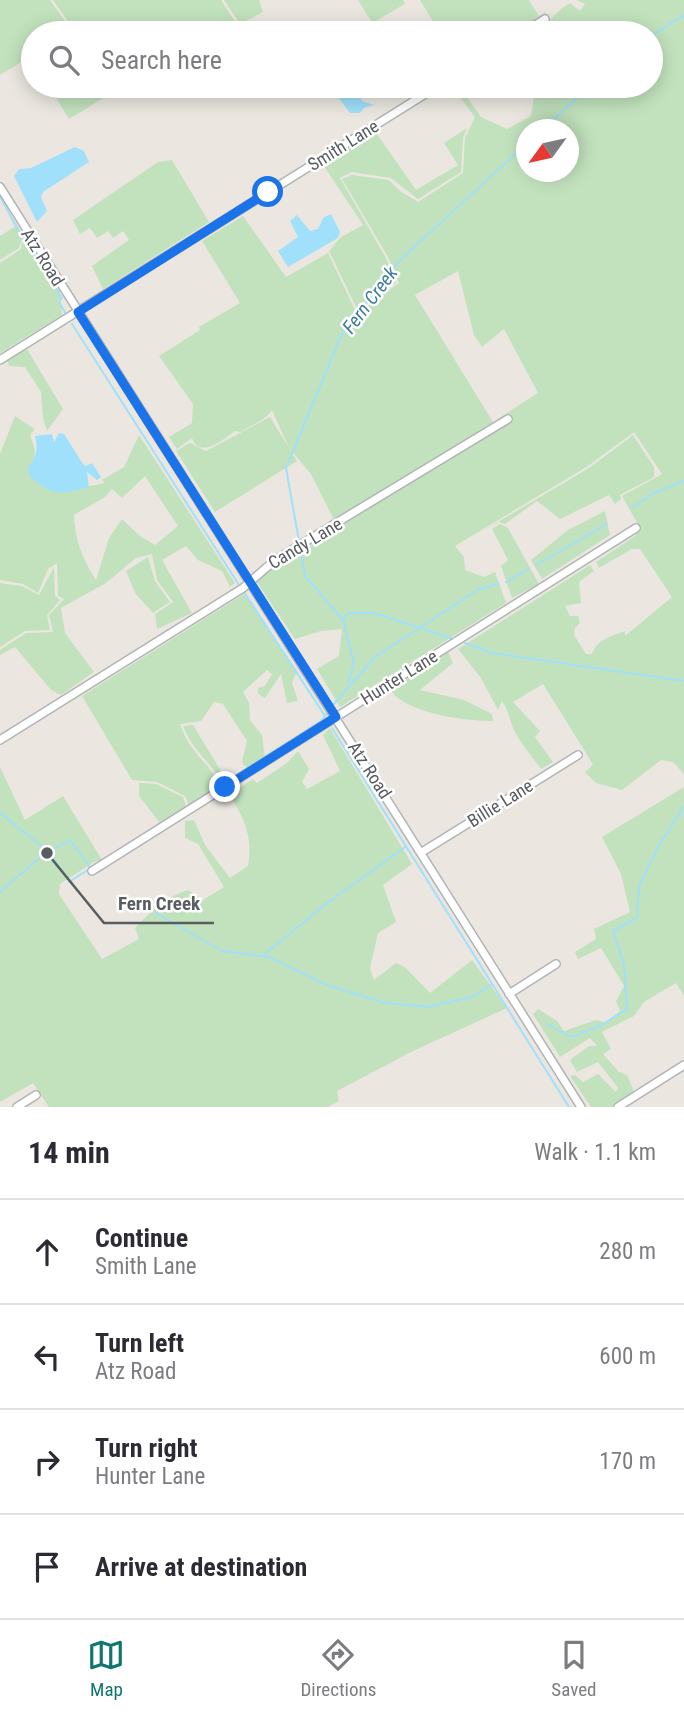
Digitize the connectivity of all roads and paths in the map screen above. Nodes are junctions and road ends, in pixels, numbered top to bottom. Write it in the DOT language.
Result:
graph roads {
  1 [pos="545,19"];
  2 [pos="542,21"];
  3 [pos="419,98"];
  4 [pos="0,187"];
  5 [pos="78,312"];
  6 [pos="0,360"];
  7 [pos="508,419"];
  8 [pos="636,528"];
  9 [pos="250,583"];
  10 [pos="336,717"];
  11 [pos="0,740"];
  12 [pos="579,755"];
  13 [pos="422,852"];
  14 [pos="92,871"];
  15 [pos="556,964"];
  16 [pos="509,994"];
  17 [pos="684,1066"];
  18 [pos="36,1095"];
  19 [pos="17,1107"];
  20 [pos="581,1107"];
  21 [pos="618,1107"];
  1 -- 2 [label="street"];
  3 -- 5 [label="street, Smith Lane"];
  4 -- 5 [label="street, Atz Road"];
  5 -- 6 [label="street, Smith Lane"];
  5 -- 9 [label="street, Atz Road"];
  7 -- 9 [label="street, Candy Lane"];
  8 -- 10 [label="street, Hunter Lane"];
  9 -- 10 [label="street, Atz Road"];
  9 -- 11 [label="street, Candy Lane"];
  10 -- 13 [label="street, Atz Road"];
  10 -- 14 [label="street, Hunter Lane"];
  12 -- 13 [label="street, Billie Lane"];
  13 -- 16 [label="street, Atz Road"];
  15 -- 16 [label="street"];
  16 -- 20 [label="street, Atz Road"];
  17 -- 21 [label="street"];
  18 -- 19 [label="street"];
}
